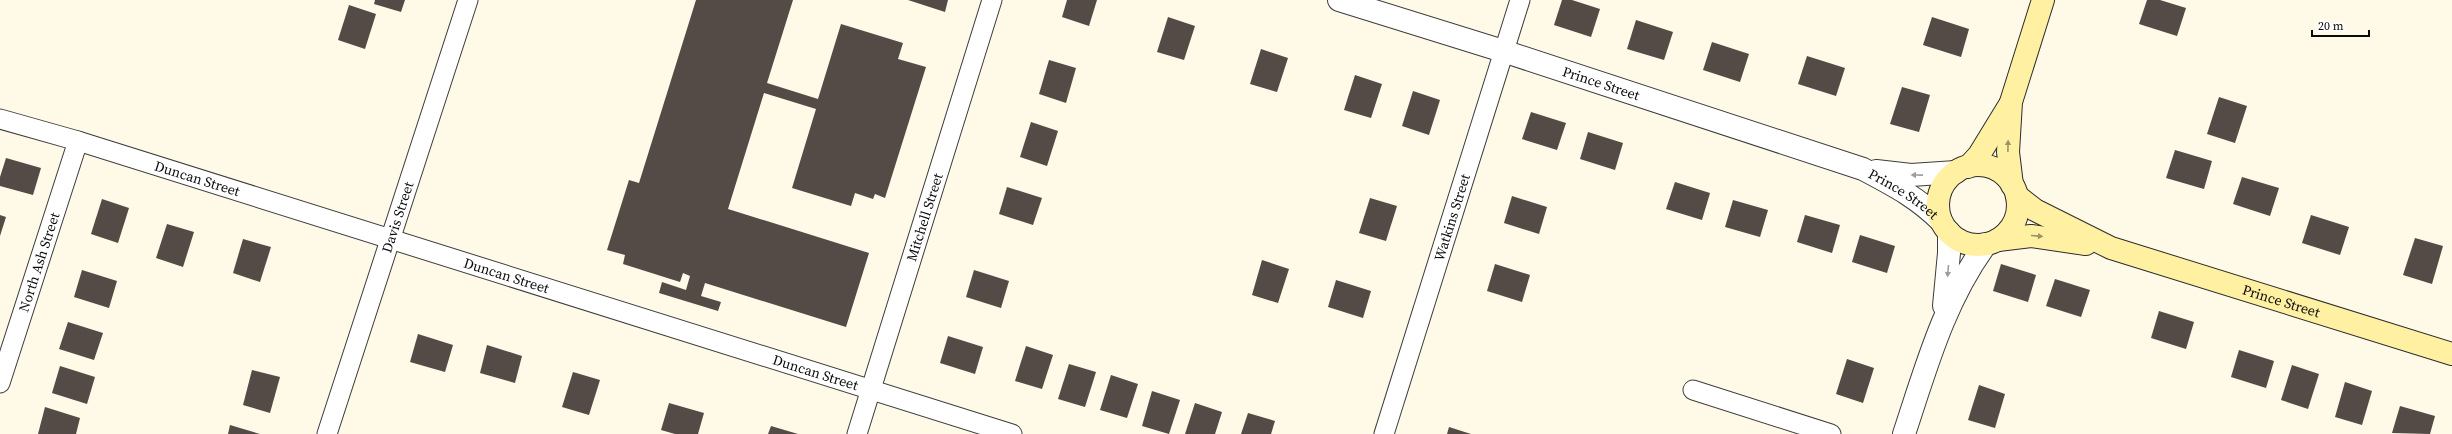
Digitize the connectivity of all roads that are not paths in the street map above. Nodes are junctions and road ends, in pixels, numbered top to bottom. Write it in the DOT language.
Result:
graph roads {
  1 [pos="468,0"];
  2 [pos="992,0"];
  3 [pos="1339,0"];
  4 [pos="1520,0"];
  5 [pos="2043,0"];
  6 [pos="1503,51"];
  7 [pos="2011,102"];
  8 [pos="0,119"];
  9 [pos="78,141"];
  10 [pos="1863,169"];
  11 [pos="1962,169"];
  12 [pos="2015,191"];
  13 [pos="1945,226"];
  14 [pos="389,240"];
  15 [pos="1992,242"];
  16 [pos="2111,248"];
  17 [pos="1942,319"];
  18 [pos="2452,354"];
  19 [pos="0,383"];
  20 [pos="871,389"];
  21 [pos="1693,390"];
  22 [pos="327,434"];
  23 [pos="857,434"];
  24 [pos="1012,434"];
  25 [pos="1384,434"];
  26 [pos="1831,434"];
  27 [pos="1904,434"];
  1 -- 14 [label="street, Davis Street"];
  2 -- 20 [label="street, Mitchell Street"];
  3 -- 6 [label="street, Prince Street"];
  4 -- 6 [label="street, Watkins Street"];
  5 -- 7 [label="main road"];
  6 -- 10 [label="street, Prince Street"];
  6 -- 25 [label="street, Watkins Street"];
  7 -- 11 [label="main road"];
  12 -- 7 [label="main road, one-way"];
  8 -- 9 [label="street, Duncan Street"];
  9 -- 14 [label="street, Duncan Street"];
  9 -- 19 [label="street, North Ash Street"];
  11 -- 10 [label="street, Prince Street, one-way"];
  10 -- 13 [label="street, Prince Street"];
  11 -- 12 [label="main road"];
  11 -- 13 [label="main road"];
  12 -- 15 [label="main road"];
  12 -- 16 [label="main road, Prince Street"];
  13 -- 15 [label="main road"];
  13 -- 17 [label="street, one-way"];
  14 -- 20 [label="street, Duncan Street"];
  14 -- 22 [label="street, Davis Street"];
  15 -- 16 [label="main road, Prince Street, one-way"];
  15 -- 17 [label="street"];
  16 -- 18 [label="main road, Prince Street"];
  17 -- 27 [label="street"];
  20 -- 23 [label="street, Mitchell Street"];
  20 -- 24 [label="street, Duncan Street"];
  21 -- 26 [label="street"];
}
